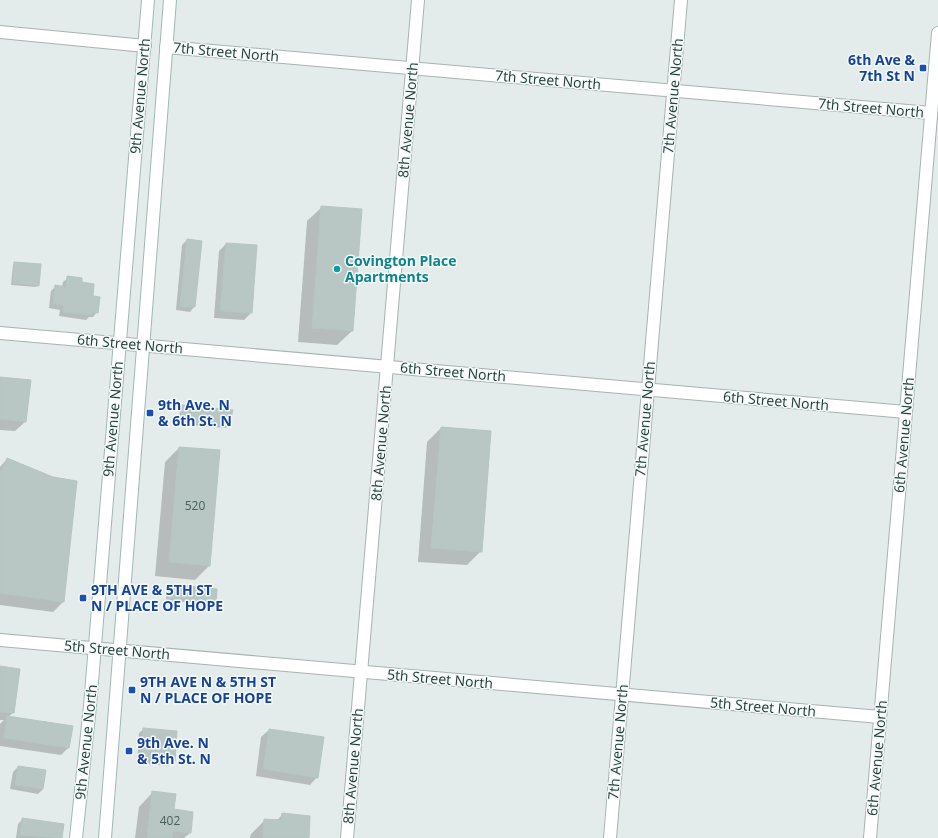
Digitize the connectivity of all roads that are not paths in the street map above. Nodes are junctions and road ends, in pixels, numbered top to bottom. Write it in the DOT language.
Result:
graph roads {
  1 [pos="148,0"];
  2 [pos="170,0"];
  3 [pos="418,0"];
  4 [pos="681,0"];
  5 [pos="0,32"];
  6 [pos="938,33"];
  7 [pos="145,46"];
  8 [pos="166,47"];
  9 [pos="412,68"];
  10 [pos="673,91"];
  11 [pos="931,113"];
  12 [pos="0,333"];
  13 [pos="119,342"];
  14 [pos="143,344"];
  15 [pos="387,367"];
  16 [pos="648,389"];
  17 [pos="906,412"];
  18 [pos="0,640"];
  19 [pos="95,648"];
  20 [pos="120,650"];
  21 [pos="361,672"];
  22 [pos="622,695"];
  23 [pos="880,717"];
  24 [pos="76,838"];
  25 [pos="105,838"];
  26 [pos="347,838"];
  27 [pos="610,838"];
  28 [pos="870,838"];
  1 -- 7 [label="street, 9th Avenue North"];
  2 -- 8 [label="street, 9th Avenue North"];
  3 -- 9 [label="street, 8th Avenue North"];
  4 -- 10 [label="street, 7th Avenue North"];
  5 -- 7 [label="street"];
  6 -- 11 [label="street, 6th Avenue North"];
  7 -- 13 [label="street, 9th Avenue North"];
  8 -- 9 [label="street, 7th Street North"];
  8 -- 14 [label="street, 9th Avenue North"];
  9 -- 10 [label="street, 7th Street North"];
  9 -- 15 [label="street, 8th Avenue North"];
  10 -- 11 [label="street, 7th Street North"];
  10 -- 16 [label="street, 7th Avenue North"];
  11 -- 17 [label="street, 6th Avenue North"];
  12 -- 13 [label="street, 6th Street North"];
  13 -- 14 [label="street, 6th Street North"];
  13 -- 19 [label="street, 9th Avenue North"];
  14 -- 15 [label="street, 6th Street North"];
  14 -- 20 [label="street, 9th Avenue North"];
  15 -- 16 [label="street, 6th Street North"];
  15 -- 21 [label="street, 8th Avenue North"];
  16 -- 17 [label="street, 6th Street North"];
  16 -- 22 [label="street, 7th Avenue North"];
  17 -- 23 [label="street, 6th Avenue North"];
  18 -- 19 [label="street, 5th Street North"];
  19 -- 20 [label="street, 5th Street North"];
  19 -- 24 [label="street, 9th Avenue North"];
  20 -- 21 [label="street, 5th Street North"];
  20 -- 25 [label="street, 9th Avenue North"];
  21 -- 22 [label="street, 5th Street North"];
  21 -- 26 [label="street, 8th Avenue North"];
  22 -- 23 [label="street, 5th Street North"];
  22 -- 27 [label="street, 7th Avenue North"];
  23 -- 28 [label="street, 6th Avenue North"];
}
